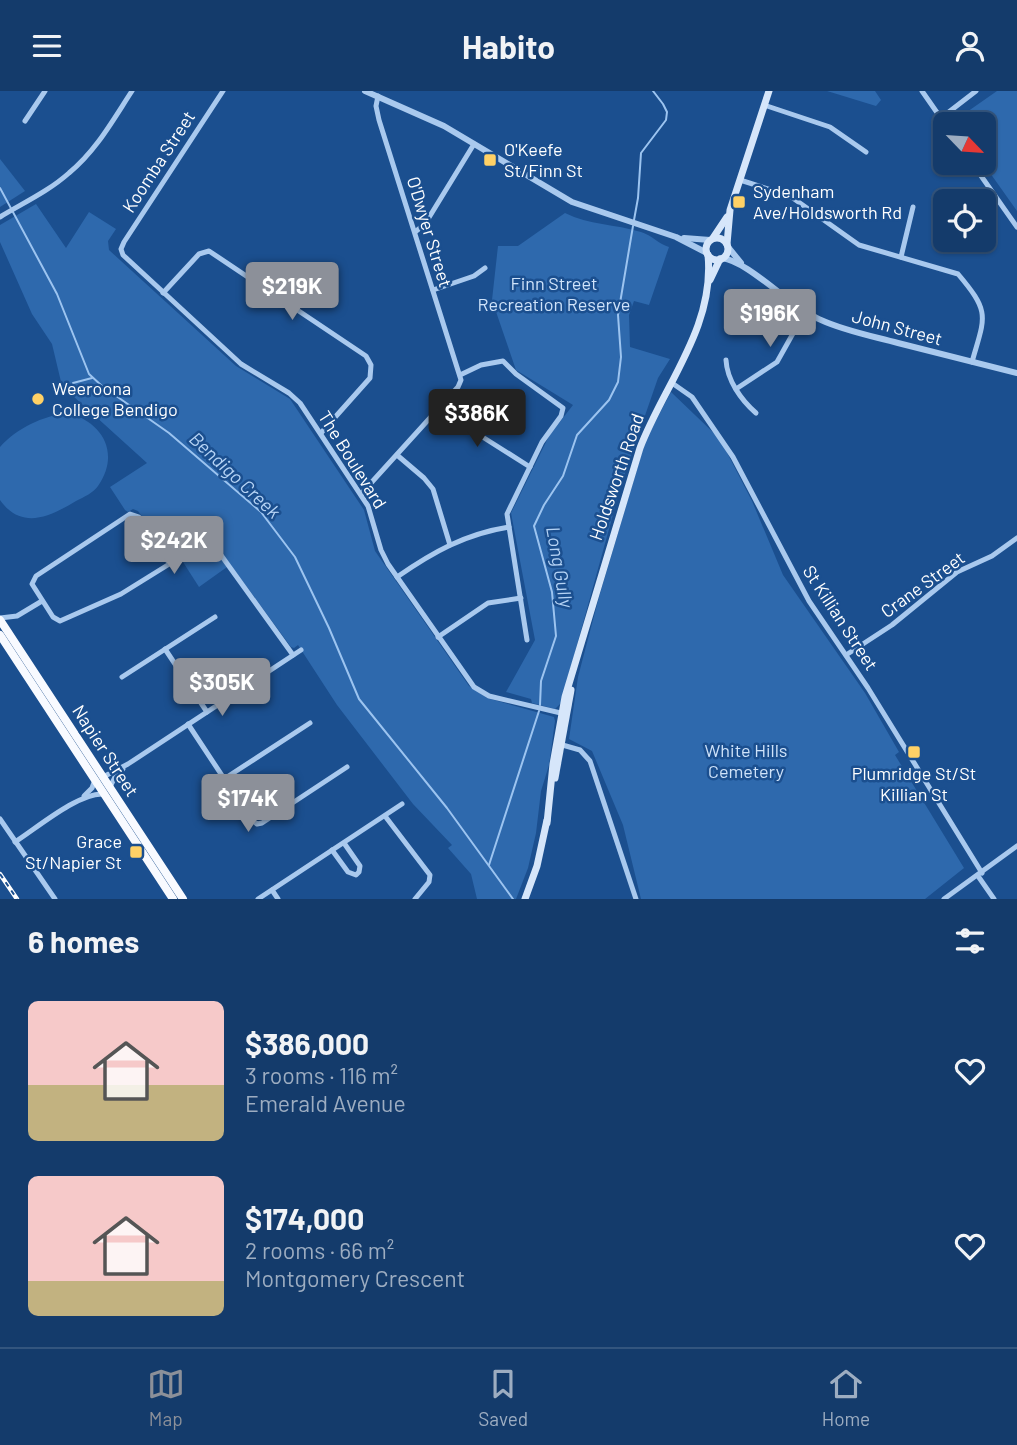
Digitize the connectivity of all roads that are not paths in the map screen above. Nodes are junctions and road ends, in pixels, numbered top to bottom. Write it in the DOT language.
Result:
graph roads {
  1 [pos="45,91"];
  2 [pos="132,91"];
  3 [pos="222,91"];
  4 [pos="365,91"];
  5 [pos="769,91"];
  6 [pos="922,91"];
  7 [pos="976,91"];
  8 [pos="378,96"];
  9 [pos="764,106"];
  10 [pos="937,112"];
  11 [pos="949,112"];
  12 [pos="25,121"];
  13 [pos="474,144"];
  14 [pos="866,152"];
  15 [pos="980,175"];
  16 [pos="740,180"];
  17 [pos="914,207"];
  18 [pos="730,210"];
  19 [pos="0,217"];
  20 [pos="1017,227"];
  21 [pos="415,232"];
  22 [pos="676,237"];
  23 [pos="711,239"];
  24 [pos="727,245"];
  25 [pos="121,249"];
  26 [pos="708,254"];
  27 [pos="901,257"];
  28 [pos="721,259"];
  29 [pos="745,267"];
  30 [pos="485,268"];
  31 [pos="433,290"];
  32 [pos="163,293"];
  33 [pos="705,294"];
  34 [pos="805,312"];
  35 [pos="726,360"];
  36 [pos="972,362"];
  37 [pos="381,363"];
  38 [pos="371,365"];
  39 [pos="1017,373"];
  40 [pos="460,375"];
  41 [pos="673,383"];
  42 [pos="736,389"];
  43 [pos="442,405"];
  44 [pos="756,412"];
  45 [pos="321,433"];
  46 [pos="397,456"];
  47 [pos="530,467"];
  48 [pos="361,494"];
  49 [pos="509,527"];
  50 [pos="1017,538"];
  51 [pos="450,545"];
  52 [pos="169,563"];
  53 [pos="397,577"];
  54 [pos="521,597"];
  55 [pos="42,601"];
  56 [pos="22,613"];
  57 [pos="215,617"];
  58 [pos="0,619"];
  59 [pos="4,634"];
  60 [pos="438,637"];
  61 [pos="527,640"];
  62 [pos="165,649"];
  63 [pos="301,650"];
  64 [pos="293,655"];
  65 [pos="846,656"];
  66 [pos="122,677"];
  67 [pos="207,712"];
  68 [pos="564,714"];
  69 [pos="310,723"];
  70 [pos="188,724"];
  71 [pos="559,743"];
  72 [pos="128,764"];
  73 [pos="347,767"];
  74 [pos="99,778"];
  75 [pos="224,779"];
  76 [pos="107,790"];
  77 [pos="79,800"];
  78 [pos="402,804"];
  79 [pos="123,807"];
  80 [pos="385,816"];
  81 [pos="0,819"];
  82 [pos="126,827"];
  83 [pos="15,842"];
  84 [pos="344,843"];
  85 [pos="1017,846"];
  86 [pos="332,851"];
  87 [pos="142,852"];
  88 [pos="980,874"];
  89 [pos="272,890"];
  90 [pos="55,899"];
  91 [pos="173,899"];
  92 [pos="183,899"];
  93 [pos="258,899"];
  94 [pos="278,899"];
  95 [pos="415,899"];
  96 [pos="525,899"];
  97 [pos="636,899"];
  98 [pos="944,899"];
  99 [pos="994,899"];
  1 -- 12 [label="street"];
  2 -- 19 [label="street"];
  3 -- 25 [label="street, Koomba Street"];
  4 -- 8 [label="street"];
  5 -- 9 [label="main road"];
  6 -- 10 [label="street"];
  7 -- 11 [label="street"];
  8 -- 13 [label="street"];
  8 -- 21 [label="street, O'Dwyer Street"];
  9 -- 14 [label="street"];
  9 -- 16 [label="main road"];
  13 -- 21 [label="street"];
  13 -- 22 [label="street"];
  15 -- 20 [label="street"];
  16 -- 18 [label="main road"];
  16 -- 27 [label="street"];
  17 -- 27 [label="street"];
  18 -- 23 [label="main road"];
  18 -- 24 [label="main road"];
  21 -- 31 [label="street, O'Dwyer Street"];
  22 -- 23 [label="street"];
  22 -- 26 [label="street"];
  23 -- 24 [label="main road"];
  23 -- 26 [label="main road"];
  24 -- 28 [label="main road"];
  24 -- 29 [label="street, John Street"];
  25 -- 32 [label="street, The Boulevard"];
  26 -- 28 [label="main road"];
  26 -- 33 [label="main road, Holdsworth Road"];
  27 -- 36 [label="street"];
  28 -- 29 [label="street, John Street"];
  28 -- 33 [label="main road, Holdsworth Road"];
  29 -- 34 [label="street, John Street"];
  30 -- 31 [label="street"];
  31 -- 40 [label="street, O'Dwyer Street"];
  32 -- 38 [label="street"];
  32 -- 45 [label="street, The Boulevard"];
  33 -- 41 [label="main road, Holdsworth Road"];
  34 -- 36 [label="street, John Street"];
  34 -- 42 [label="street"];
  35 -- 42 [label="street"];
  36 -- 39 [label="street, John Street"];
  37 -- 38 [label="street"];
  38 -- 45 [label="street"];
  40 -- 43 [label="street"];
  40 -- 47 [label="street"];
  41 -- 65 [label="street, St Killian Street"];
  41 -- 68 [label="main road, Holdsworth Road"];
  42 -- 44 [label="street"];
  43 -- 46 [label="street"];
  43 -- 47 [label="street"];
  45 -- 48 [label="street, The Boulevard"];
  46 -- 48 [label="street"];
  46 -- 51 [label="street"];
  47 -- 49 [label="street"];
  48 -- 53 [label="street, The Boulevard"];
  49 -- 51 [label="street"];
  49 -- 54 [label="street"];
  50 -- 65 [label="street, Crane Street"];
  51 -- 53 [label="street"];
  52 -- 55 [label="street"];
  52 -- 55 [label="street"];
  52 -- 64 [label="street"];
  53 -- 60 [label="street, The Boulevard"];
  54 -- 60 [label="street"];
  54 -- 61 [label="street"];
  55 -- 56 [label="street"];
  56 -- 58 [label="street"];
  56 -- 59 [label="street"];
  57 -- 62 [label="street"];
  58 -- 59 [label="highway, Napier Street"];
  59 -- 74 [label="highway, Napier Street"];
  60 -- 68 [label="street, The Boulevard"];
  62 -- 66 [label="street"];
  62 -- 67 [label="street"];
  63 -- 64 [label="street"];
  64 -- 67 [label="street"];
  65 -- 88 [label="street, St Killian Street"];
  67 -- 70 [label="street"];
  68 -- 71 [label="main road, Holdsworth Road"];
  69 -- 75 [label="street"];
  70 -- 72 [label="street"];
  70 -- 75 [label="street"];
  71 -- 96 [label="main road, Holdsworth Road"];
  71 -- 97 [label="street"];
  72 -- 74 [label="street"];
  72 -- 76 [label="street"];
  73 -- 75 [label="street"];
  74 -- 76 [label="highway, Napier Street"];
  74 -- 77 [label="street"];
  74 -- 82 [label="highway"];
  76 -- 77 [label="street"];
  76 -- 79 [label="highway, Napier Street"];
  76 -- 82 [label="highway, Napier Street"];
  77 -- 83 [label="street"];
  78 -- 80 [label="street"];
  79 -- 87 [label="highway"];
  79 -- 92 [label="highway, Napier Street"];
  80 -- 84 [label="street"];
  80 -- 95 [label="street"];
  81 -- 83 [label="street"];
  82 -- 87 [label="highway, Napier Street"];
  83 -- 90 [label="street"];
  84 -- 86 [label="street"];
  84 -- 86 [label="street"];
  85 -- 88 [label="street"];
  86 -- 89 [label="street"];
  87 -- 91 [label="highway, Napier Street"];
  88 -- 98 [label="street"];
  88 -- 99 [label="street, St Killian Street"];
  89 -- 93 [label="street"];
  89 -- 94 [label="street"];
}
